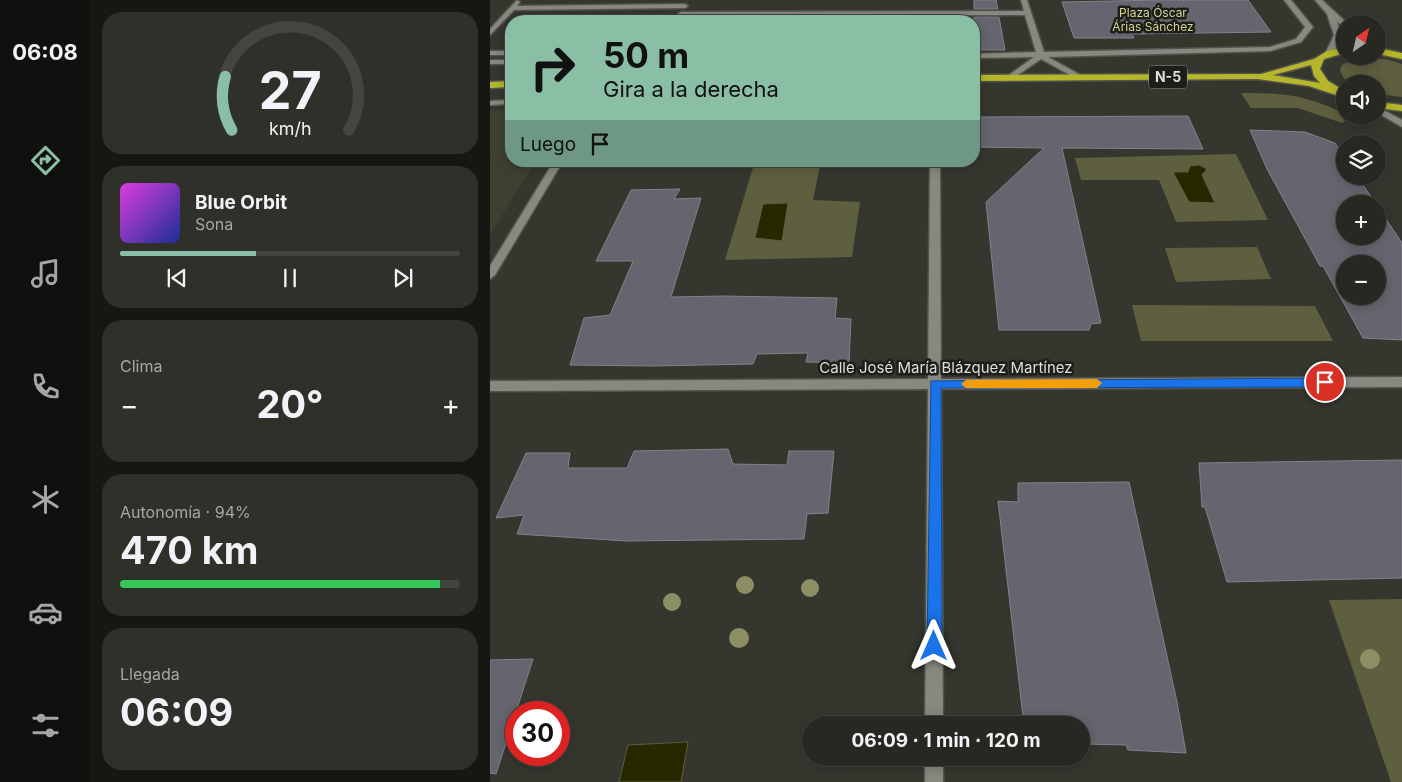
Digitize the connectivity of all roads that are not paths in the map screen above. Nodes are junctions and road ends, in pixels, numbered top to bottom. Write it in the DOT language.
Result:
graph roads {
  1 [pos="518,0"];
  2 [pos="1024,0"];
  3 [pos="1287,0"];
  4 [pos="1318,0"];
  5 [pos="687,3"];
  6 [pos="512,8"];
  7 [pos="854,10"];
  8 [pos="1028,13"];
  9 [pos="1330,13"];
  10 [pos="681,14"];
  11 [pos="506,15"];
  12 [pos="853,15"];
  13 [pos="505,16"];
  14 [pos="1336,18"];
  15 [pos="490,33"];
  16 [pos="1336,51"];
  17 [pos="1330,52"];
  18 [pos="1386,52"];
  19 [pos="490,53"];
  20 [pos="505,53"];
  21 [pos="1041,55"];
  22 [pos="980,56"];
  23 [pos="1402,56"];
  24 [pos="1316,61"];
  25 [pos="490,62"];
  26 [pos="505,62"];
  27 [pos="490,75"];
  28 [pos="505,75"];
  29 [pos="1257,76"];
  30 [pos="1012,77"];
  31 [pos="1080,77"];
  32 [pos="980,78"];
  33 [pos="490,84"];
  34 [pos="505,84"];
  35 [pos="1334,91"];
  36 [pos="505,102"];
  37 [pos="490,103"];
  38 [pos="1386,106"];
  39 [pos="1402,108"];
  40 [pos="1386,115"];
  41 [pos="1402,124"];
  42 [pos="554,167"];
  43 [pos="936,167"];
  44 [pos="490,275"];
  45 [pos="1402,382"];
  46 [pos="935,384"];
  47 [pos="490,386"];
  48 [pos="934,716"];
  49 [pos="934,766"];
  50 [pos="934,782"];
  1 -- 6 [label="street"];
  2 -- 8 [label="street"];
  3 -- 21 [label="street"];
  4 -- 9 [label="street"];
  5 -- 6 [label="street"];
  5 -- 10 [label="street"];
  6 -- 11 [label="street"];
  7 -- 8 [label="street"];
  7 -- 10 [label="street"];
  7 -- 12 [label="street"];
  8 -- 21 [label="street"];
  9 -- 14 [label="street"];
  9 -- 17 [label="street"];
  13 -- 15 [label="street"];
  16 -- 17 [label="highway, N-5"];
  17 -- 24 [label="highway, N-5"];
  18 -- 23 [label="highway"];
  19 -- 20 [label="street"];
  21 -- 22 [label="street"];
  21 -- 30 [label="street"];
  21 -- 31 [label="street"];
  24 -- 29 [label="highway, N-5"];
  24 -- 35 [label="highway, N-5"];
  25 -- 26 [label="street"];
  27 -- 28 [label="highway"];
  29 -- 31 [label="highway, N-5"];
  29 -- 35 [label="highway, N-5"];
  30 -- 31 [label="highway, N-5"];
  30 -- 32 [label="highway, N-5"];
  33 -- 34 [label="highway"];
  36 -- 37 [label="street"];
  38 -- 39 [label="highway"];
  40 -- 41 [label="street"];
  42 -- 44 [label="street"];
  43 -- 46 [label="street"];
  45 -- 46 [label="street, Calle José María Blázquez Martínez"];
  46 -- 47 [label="street, Calle José María Blázquez Martínez"];
  46 -- 48 [label="street"];
  49 -- 50 [label="street"];
}
